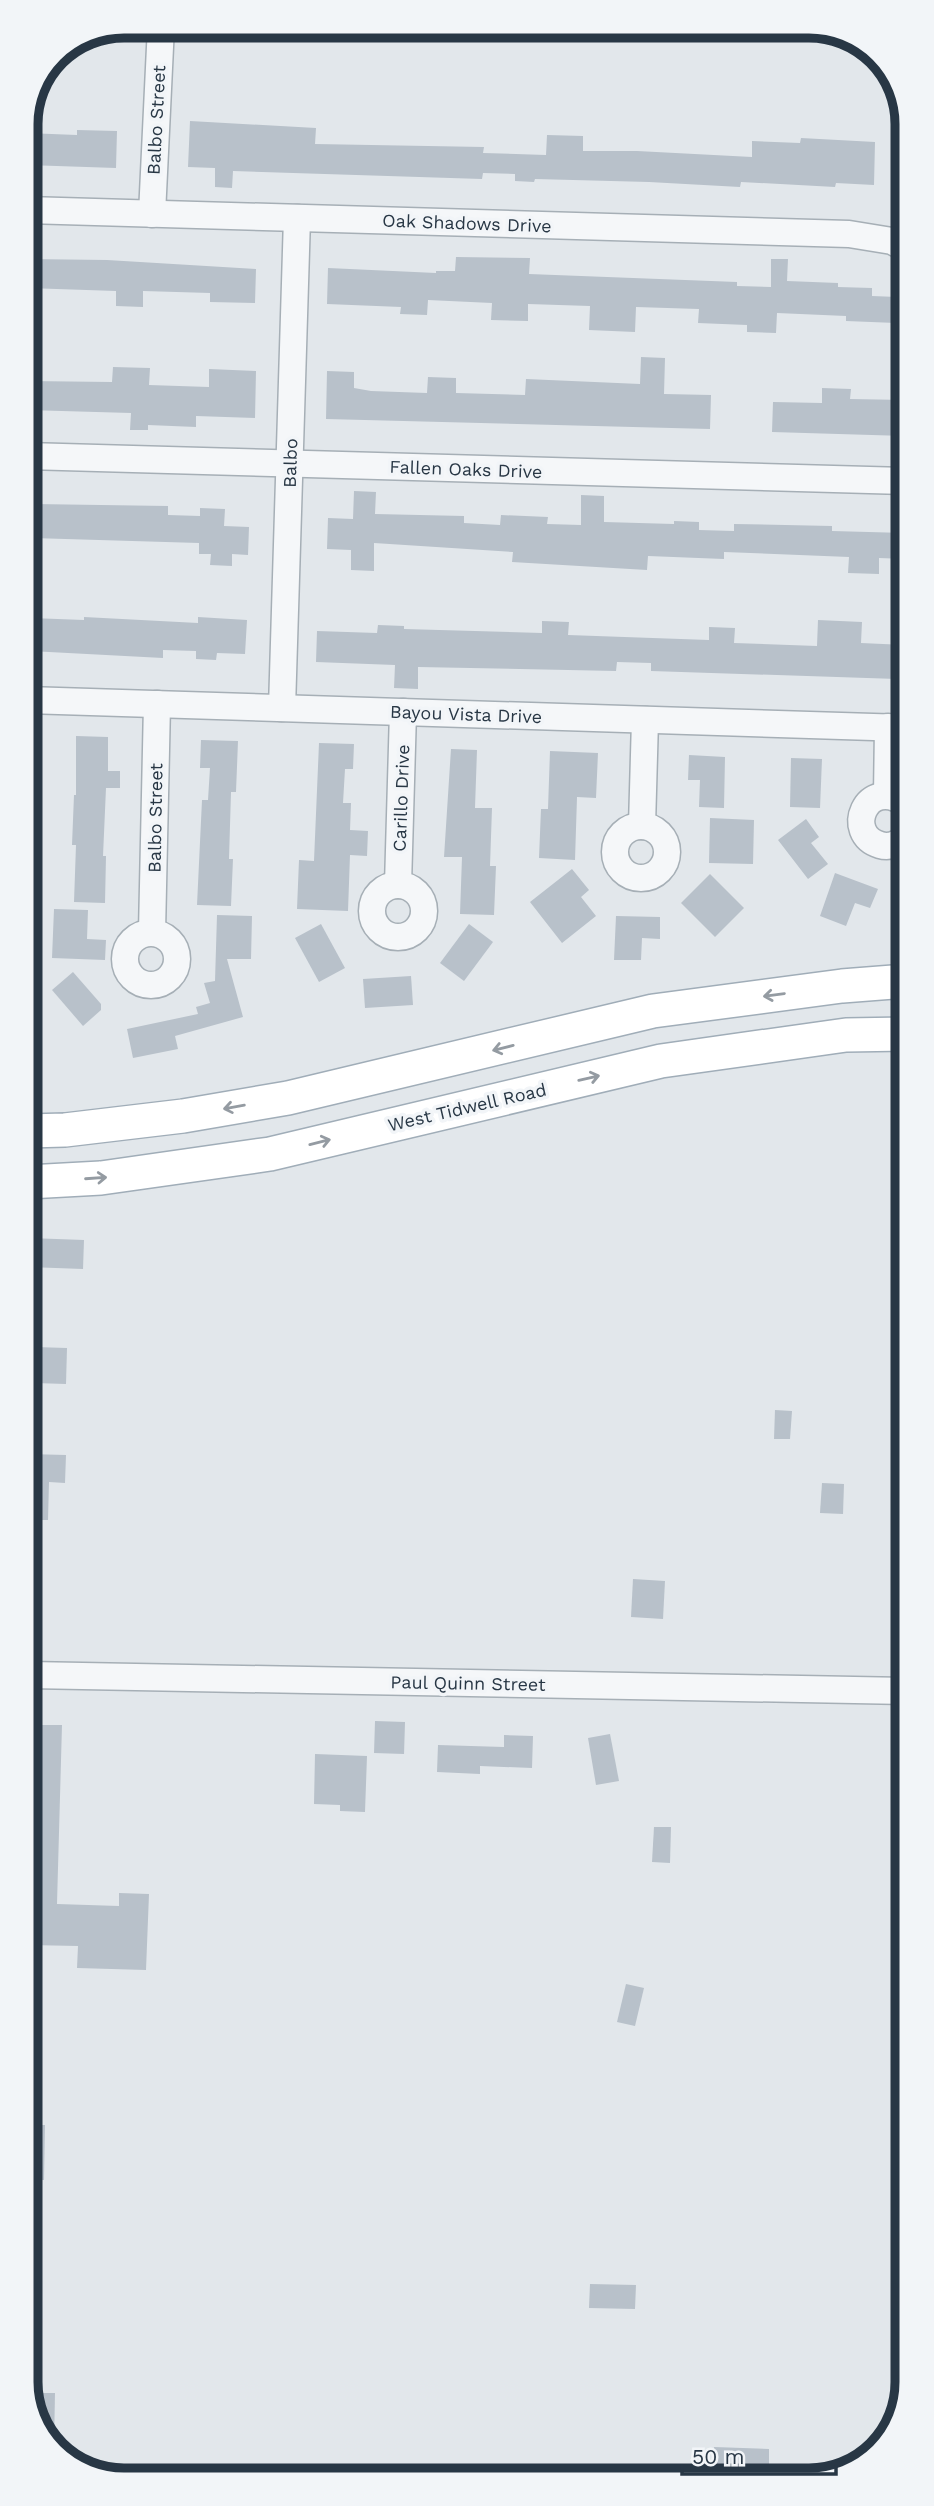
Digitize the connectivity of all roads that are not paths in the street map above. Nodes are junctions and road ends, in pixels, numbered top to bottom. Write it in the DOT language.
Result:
graph roads {
  1 [pos="159,38"];
  2 [pos="39,210"];
  3 [pos="152,214"];
  4 [pos="297,218"];
  5 [pos="895,243"];
  6 [pos="39,456"];
  7 [pos="290,463"];
  8 [pos="895,481"];
  9 [pos="39,699"];
  10 [pos="157,704"];
  11 [pos="282,708"];
  12 [pos="403,712"];
  13 [pos="645,720"];
  14 [pos="895,727"];
  15 [pos="895,799"];
  16 [pos="642,826"];
  17 [pos="895,845"];
  18 [pos="398,885"];
  19 [pos="152,932"];
  20 [pos="895,982"];
  21 [pos="842,986"];
  22 [pos="895,1034"];
  23 [pos="846,1035"];
  24 [pos="409,1071"];
  25 [pos="421,1118"];
  26 [pos="39,1131"];
  27 [pos="39,1181"];
  28 [pos="38,1675"];
  29 [pos="895,1691"];
  1 -- 3 [label="street, Balbo Street"];
  2 -- 3 [label="street, Oak Shadows Drive"];
  3 -- 4 [label="street, Oak Shadows Drive"];
  4 -- 5 [label="street, Oak Shadows Drive"];
  4 -- 7 [label="street, Balbo"];
  6 -- 7 [label="street, Fallen Oaks Drive"];
  7 -- 8 [label="street, Fallen Oaks Drive"];
  7 -- 11 [label="street, Balbo"];
  9 -- 10 [label="street, Bayou Vista Drive"];
  10 -- 11 [label="street, Bayou Vista Drive"];
  10 -- 19 [label="street, Balbo Street"];
  11 -- 12 [label="street, Bayou Vista Drive"];
  12 -- 13 [label="street, Bayou Vista Drive"];
  12 -- 18 [label="street, Carillo Drive"];
  13 -- 14 [label="street, Bayou Vista Drive"];
  13 -- 16 [label="street"];
  15 -- 17 [label="street"];
  20 -- 21 [label="main road"];
  21 -- 23 [label="main road"];
  21 -- 24 [label="main road, one-way"];
  22 -- 23 [label="main road, West Tidwell Road"];
  25 -- 23 [label="main road, West Tidwell Road, one-way"];
  24 -- 25 [label="main road"];
  24 -- 26 [label="main road, one-way"];
  27 -- 25 [label="main road, West Tidwell Road, one-way"];
  28 -- 29 [label="street, Paul Quinn Street"];
}
